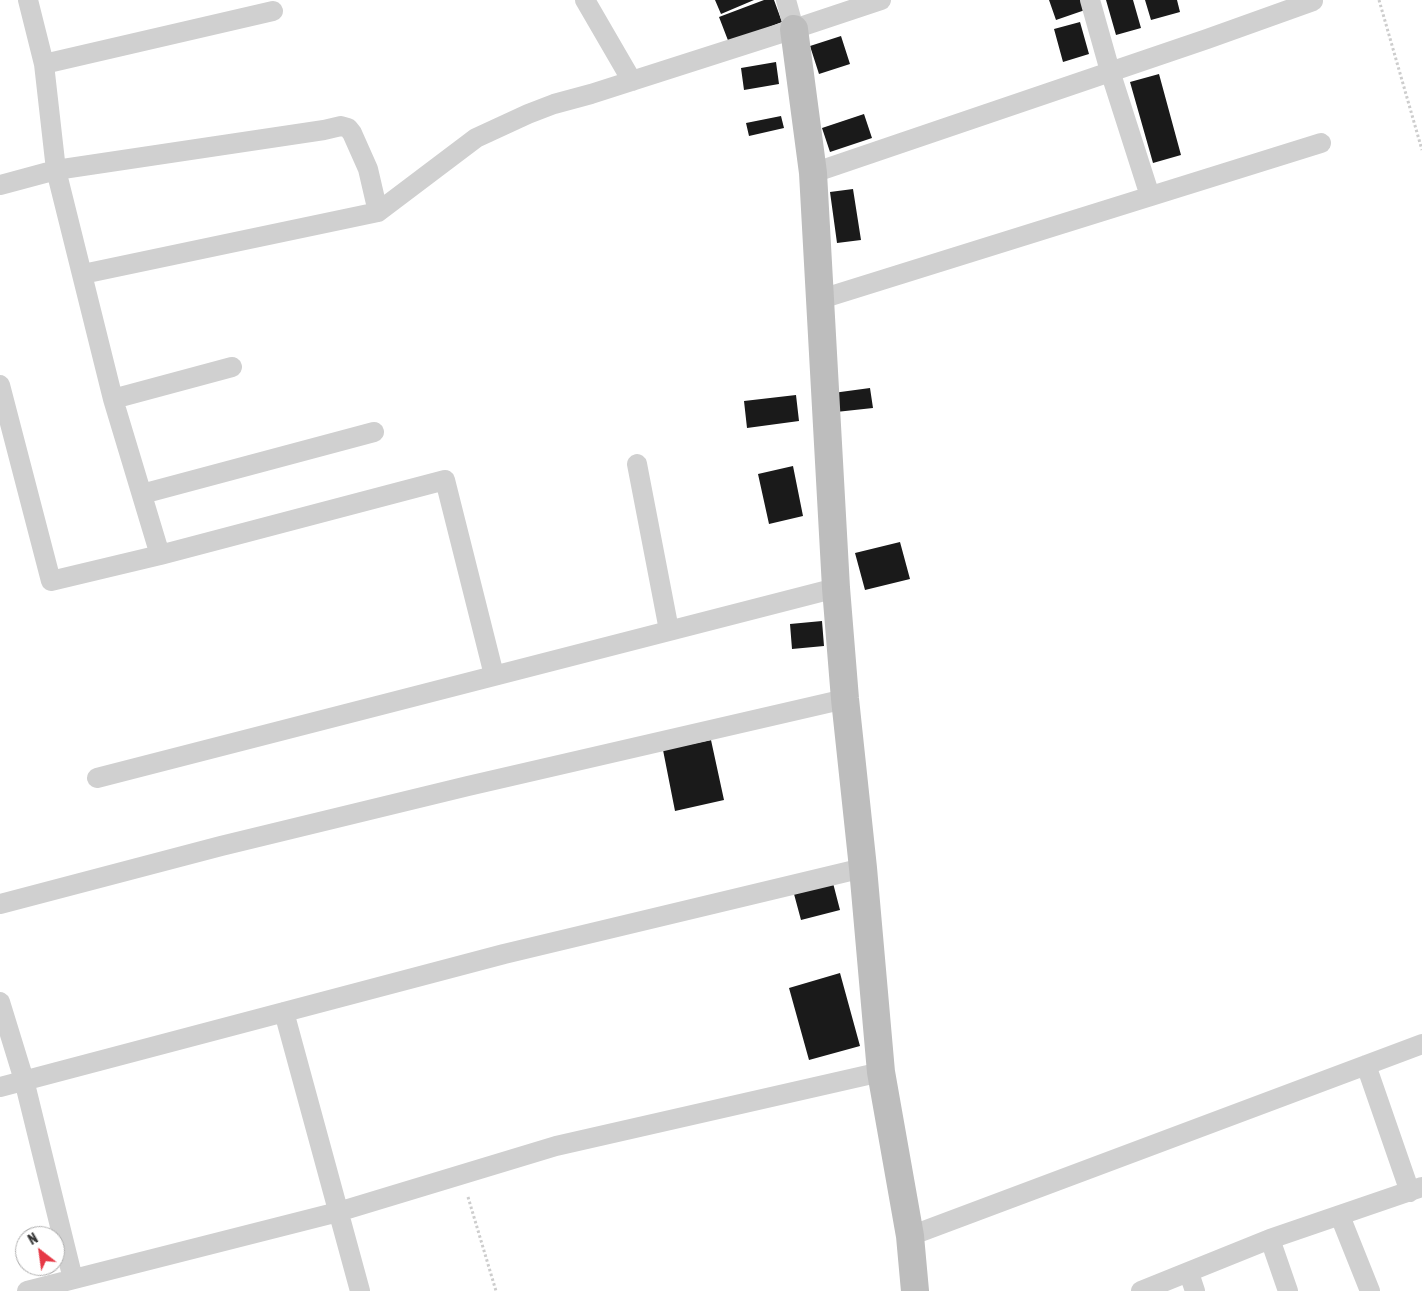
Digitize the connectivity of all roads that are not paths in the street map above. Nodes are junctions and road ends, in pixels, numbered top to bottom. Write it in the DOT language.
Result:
graph roads {
  1 [pos="28,0"];
  2 [pos="585,0"];
  3 [pos="786,0"];
  4 [pos="881,0"];
  5 [pos="1090,0"];
  6 [pos="1313,1"];
  7 [pos="272,10"];
  8 [pos="794,29"];
  9 [pos="44,64"];
  10 [pos="1110,71"];
  11 [pos="632,81"];
  12 [pos="1321,143"];
  13 [pos="56,170"];
  14 [pos="813,172"];
  15 [pos="0,184"];
  16 [pos="1150,196"];
  17 [pos="378,212"];
  18 [pos="83,274"];
  19 [pos="821,299"];
  20 [pos="232,367"];
  21 [pos="0,384"];
  22 [pos="113,399"];
  23 [pos="374,432"];
  24 [pos="637,464"];
  25 [pos="142,494"];
  26 [pos="160,555"];
  27 [pos="836,588"];
  28 [pos="670,630"];
  29 [pos="494,675"];
  30 [pos="845,699"];
  31 [pos="97,778"];
  32 [pos="862,868"];
  33 [pos="0,904"];
  34 [pos="0,1002"];
  35 [pos="284,1012"];
  36 [pos="1422,1044"];
  37 [pos="1366,1065"];
  38 [pos="881,1072"];
  39 [pos="24,1080"];
  40 [pos="0,1087"];
  41 [pos="1416,1189"];
  42 [pos="338,1212"];
  43 [pos="1340,1216"];
  44 [pos="910,1236"];
  45 [pos="1270,1239"];
  46 [pos="73,1279"];
  47 [pos="1192,1282"];
  48 [pos="27,1291"];
  49 [pos="360,1291"];
  50 [pos="915,1291"];
  51 [pos="1141,1291"];
  52 [pos="1288,1291"];
  53 [pos="1370,1291"];
  1 -- 9 [label="street"];
  2 -- 11 [label="street"];
  3 -- 8 [label="street"];
  4 -- 8 [label="street"];
  5 -- 10 [label="street"];
  6 -- 10 [label="street"];
  7 -- 9 [label="street"];
  8 -- 11 [label="street"];
  8 -- 14 [label="street"];
  9 -- 13 [label="street"];
  10 -- 14 [label="street"];
  10 -- 16 [label="street"];
  11 -- 17 [label="street"];
  12 -- 16 [label="street"];
  13 -- 15 [label="street"];
  13 -- 17 [label="street"];
  13 -- 18 [label="street"];
  14 -- 19 [label="street"];
  16 -- 19 [label="street"];
  17 -- 18 [label="street"];
  18 -- 22 [label="street"];
  19 -- 27 [label="street"];
  20 -- 22 [label="street"];
  21 -- 26 [label="street"];
  22 -- 25 [label="street"];
  23 -- 25 [label="street"];
  24 -- 28 [label="street"];
  25 -- 26 [label="street"];
  26 -- 29 [label="street"];
  27 -- 28 [label="street"];
  27 -- 30 [label="street"];
  28 -- 29 [label="street"];
  29 -- 31 [label="street"];
  30 -- 32 [label="street"];
  30 -- 33 [label="street"];
  32 -- 35 [label="street"];
  32 -- 38 [label="street"];
  34 -- 39 [label="street"];
  35 -- 39 [label="street"];
  35 -- 42 [label="street"];
  36 -- 37 [label="street"];
  37 -- 41 [label="street"];
  37 -- 44 [label="street"];
  38 -- 42 [label="street"];
  38 -- 44 [label="street"];
  39 -- 40 [label="street"];
  39 -- 46 [label="street"];
  41 -- 43 [label="street"];
  42 -- 46 [label="street"];
  42 -- 49 [label="street"];
  43 -- 45 [label="street"];
  43 -- 53 [label="street"];
  44 -- 50 [label="street"];
  45 -- 47 [label="street"];
  45 -- 52 [label="street"];
  46 -- 48 [label="street"];
  47 -- 51 [label="street"];
}
